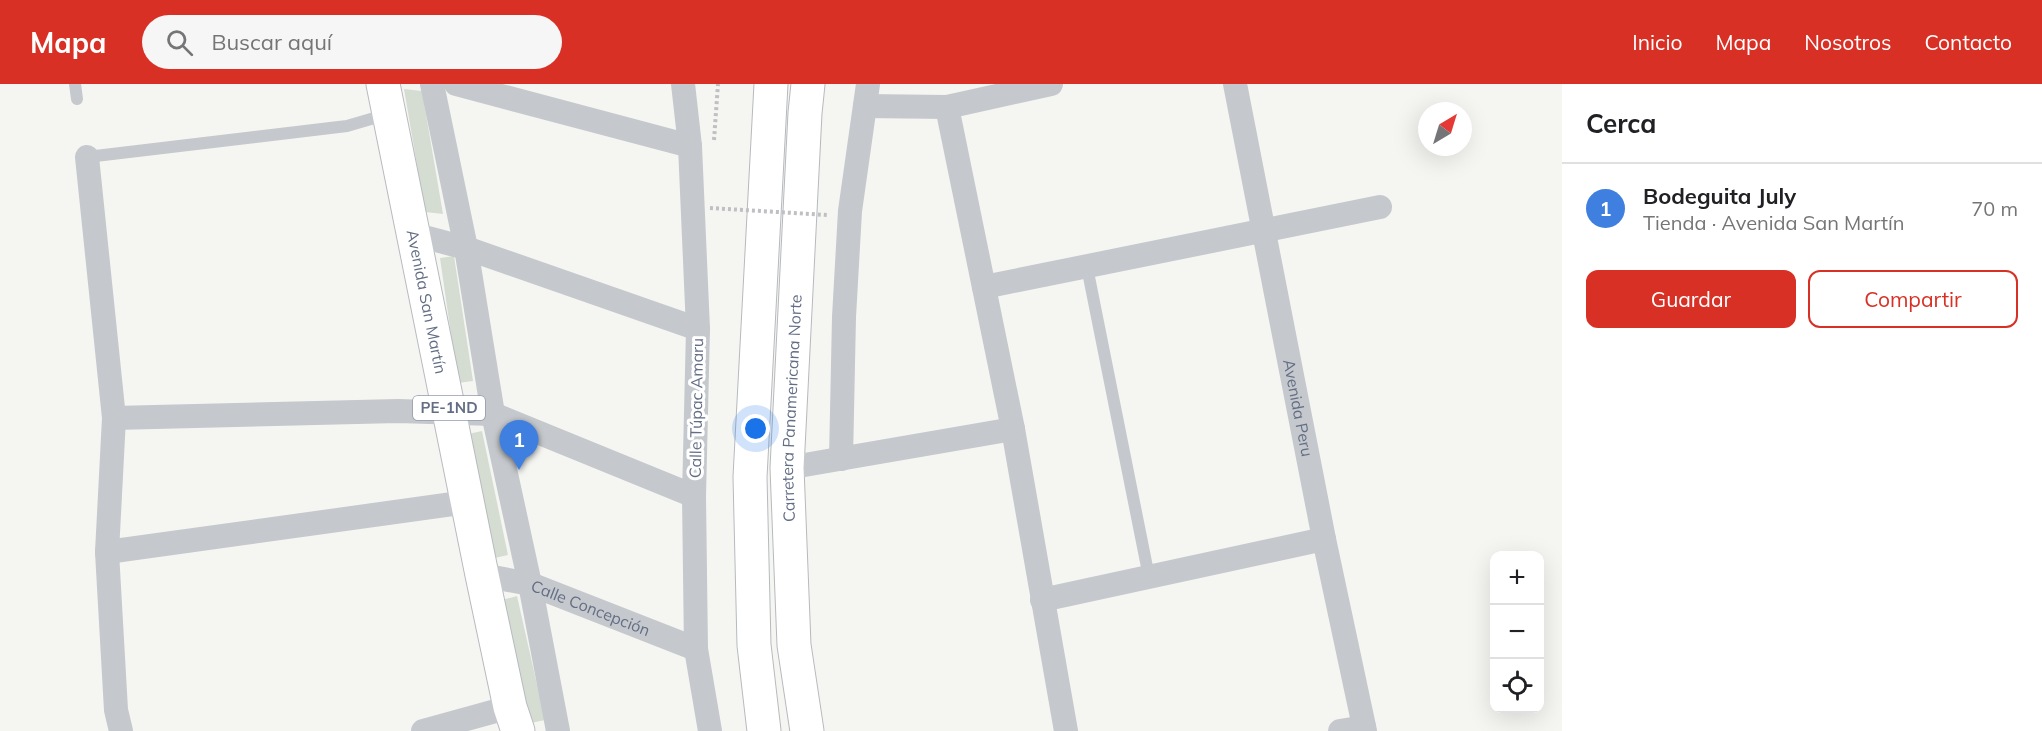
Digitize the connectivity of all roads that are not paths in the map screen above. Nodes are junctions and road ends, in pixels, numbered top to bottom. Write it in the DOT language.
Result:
graph roads {
  1 [pos="75,84"];
  2 [pos="432,84"];
  3 [pos="456,84"];
  4 [pos="683,84"];
  5 [pos="771,84"];
  6 [pos="808,84"];
  7 [pos="1051,84"];
  8 [pos="1235,84"];
  9 [pos="1028,86"];
  10 [pos="866,95"];
  11 [pos="76,99"];
  12 [pos="386,99"];
  13 [pos="947,107"];
  14 [pos="690,146"];
  15 [pos="87,157"];
  16 [pos="1380,207"];
  17 [pos="1264,231"];
  18 [pos="413,234"];
  19 [pos="466,248"];
  20 [pos="1087,267"];
  21 [pos="984,287"];
  22 [pos="698,329"];
  23 [pos="449,411"];
  24 [pos="493,414"];
  25 [pos="114,418"];
  26 [pos="1013,429"];
  27 [pos="841,459"];
  28 [pos="787,468"];
  29 [pos="694,496"];
  30 [pos="467,502"];
  31 [pos="1324,539"];
  32 [pos="107,552"];
  33 [pos="482,575"];
  34 [pos="1149,577"];
  35 [pos="531,584"];
  36 [pos="1042,600"];
  37 [pos="696,649"];
  38 [pos="514,719"];
  39 [pos="1365,729"];
  40 [pos="121,731"];
  41 [pos="423,731"];
  42 [pos="558,731"];
  43 [pos="710,731"];
  44 [pos="764,731"];
  45 [pos="807,731"];
  46 [pos="1066,731"];
  47 [pos="1340,731"];
  1 -- 11 [label="lane"];
  2 -- 19 [label="street"];
  3 -- 14 [label="street"];
  4 -- 14 [label="street, Calle Túpac Amaru"];
  5 -- 44 [label="main road"];
  6 -- 28 [label="main road, Carretera Panamericana Norte"];
  7 -- 9 [label="street"];
  8 -- 17 [label="street, Avenida Peru"];
  9 -- 13 [label="street"];
  10 -- 13 [label="street"];
  10 -- 27 [label="street"];
  12 -- 15 [label="lane"];
  12 -- 18 [label="main road, Avenida San Martín / PE-1ND"];
  13 -- 21 [label="street"];
  14 -- 22 [label="street, Calle Túpac Amaru"];
  15 -- 25 [label="street"];
  16 -- 17 [label="street"];
  17 -- 20 [label="street"];
  17 -- 31 [label="street, Avenida Peru"];
  18 -- 19 [label="street"];
  18 -- 23 [label="main road, Avenida San Martín / PE-1ND"];
  19 -- 22 [label="street"];
  19 -- 24 [label="street"];
  20 -- 21 [label="street"];
  20 -- 34 [label="lane"];
  21 -- 26 [label="street"];
  22 -- 29 [label="street, Calle Túpac Amaru"];
  23 -- 24 [label="street"];
  23 -- 25 [label="street"];
  23 -- 30 [label="main road, Avenida San Martín / PE-1ND"];
  24 -- 29 [label="street"];
  24 -- 35 [label="street"];
  25 -- 32 [label="street"];
  26 -- 27 [label="street"];
  26 -- 36 [label="street"];
  27 -- 28 [label="street"];
  28 -- 45 [label="main road, Carretera Panamericana Norte"];
  29 -- 37 [label="street, Calle Túpac Amaru"];
  30 -- 32 [label="street"];
  30 -- 33 [label="main road, Avenida San Martín / PE-1ND"];
  31 -- 34 [label="street"];
  31 -- 39 [label="street, Avenida Peru"];
  32 -- 40 [label="street"];
  33 -- 35 [label="street, Calle Concepción"];
  33 -- 38 [label="main road, Avenida San Martín / PE-1ND"];
  34 -- 36 [label="street"];
  35 -- 37 [label="street, Calle Concepción"];
  35 -- 42 [label="street"];
  36 -- 46 [label="street"];
  37 -- 43 [label="street, Calle Túpac Amaru"];
  38 -- 41 [label="street"];
  39 -- 47 [label="street"];
}
